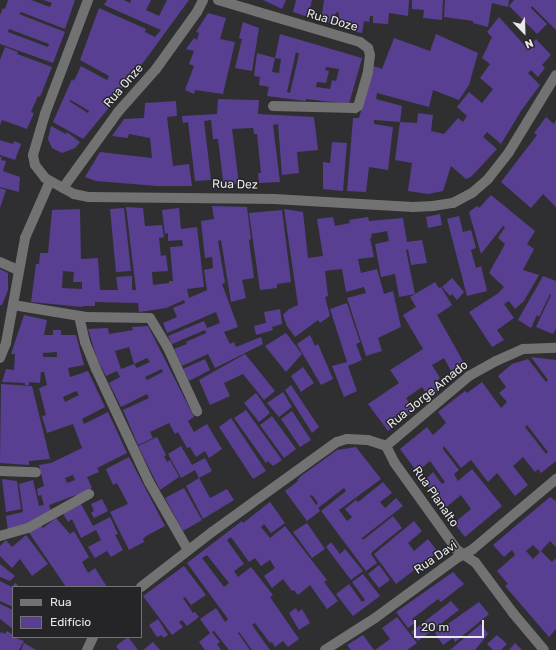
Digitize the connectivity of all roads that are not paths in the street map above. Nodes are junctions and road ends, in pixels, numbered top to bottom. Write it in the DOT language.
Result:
graph roads {
  1 [pos="88,0"];
  2 [pos="203,0"];
  3 [pos="218,0"];
  4 [pos="556,75"];
  5 [pos="273,106"];
  6 [pos="50,181"];
  7 [pos="64,188"];
  8 [pos="0,262"];
  9 [pos="18,270"];
  10 [pos="13,305"];
  11 [pos="79,316"];
  12 [pos="556,348"];
  13 [pos="0,358"];
  14 [pos="197,411"];
  15 [pos="386,446"];
  16 [pos="0,471"];
  17 [pos="36,472"];
  18 [pos="556,479"];
  19 [pos="89,494"];
  20 [pos="0,536"];
  21 [pos="188,550"];
  22 [pos="463,554"];
  23 [pos="142,586"];
  24 [pos="93,638"];
  25 [pos="88,650"];
  26 [pos="324,650"];
  27 [pos="544,650"];
  1 -- 6 [label="street, Rua Dez"];
  2 -- 7 [label="street, Rua Onze"];
  3 -- 5 [label="street, Rua Doze"];
  4 -- 7 [label="street, Rua Dez"];
  6 -- 7 [label="street, Rua Dez"];
  6 -- 9 [label="street"];
  8 -- 9 [label="street"];
  9 -- 10 [label="street"];
  10 -- 11 [label="street"];
  10 -- 13 [label="street"];
  11 -- 14 [label="street"];
  11 -- 21 [label="street"];
  12 -- 15 [label="street, Rua Jorge Amado"];
  15 -- 21 [label="street"];
  15 -- 22 [label="street, Rua Planalto"];
  16 -- 17 [label="street"];
  18 -- 22 [label="street, Rua Davi"];
  19 -- 20 [label="street"];
  21 -- 23 [label="street"];
  22 -- 26 [label="street, Rua Davi"];
  22 -- 27 [label="street, Rua Planalto"];
  24 -- 25 [label="street"];
}
